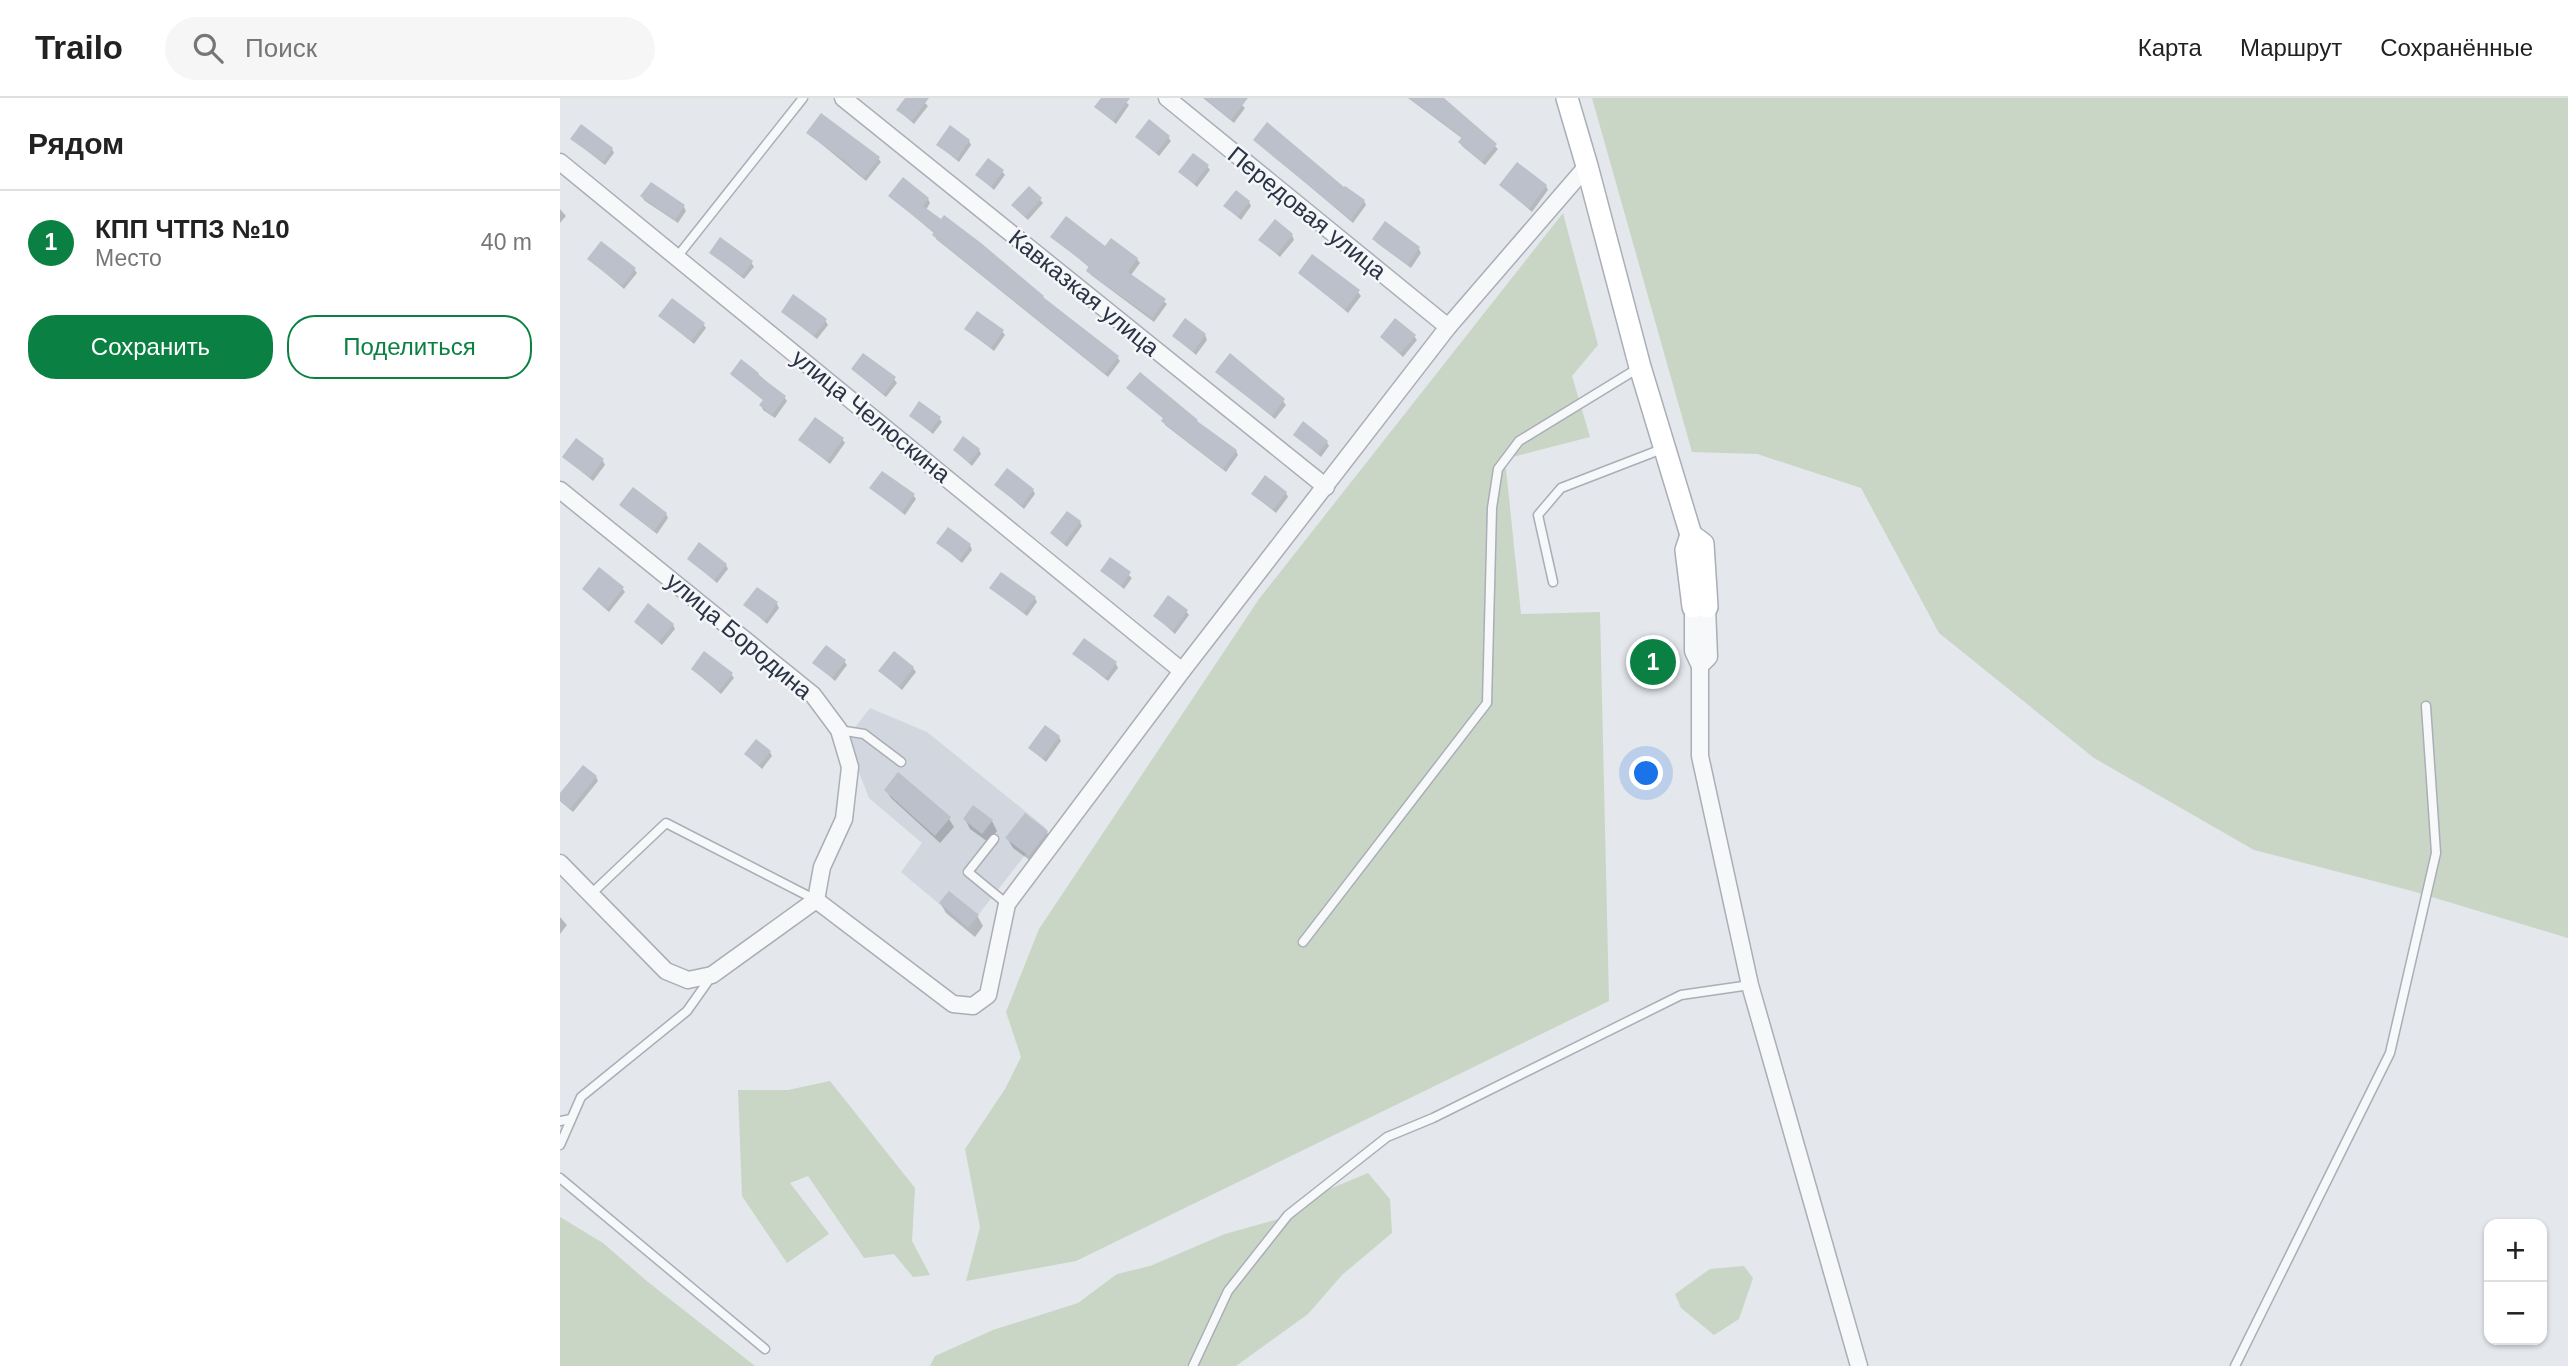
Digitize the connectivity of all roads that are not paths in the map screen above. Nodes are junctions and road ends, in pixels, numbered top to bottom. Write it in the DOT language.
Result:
graph roads {
  1 [pos="803,98"];
  2 [pos="843,98"];
  3 [pos="1167,98"];
  4 [pos="1567,98"];
  5 [pos="560,162"];
  6 [pos="1587,166"];
  7 [pos="677,257"];
  8 [pos="1448,327"];
  9 [pos="1640,367"];
  10 [pos="1665,448"];
  11 [pos="1326,487"];
  12 [pos="560,490"];
  13 [pos="1553,582"];
  14 [pos="1700,607"];
  15 [pos="1182,671"];
  16 [pos="2426,706"];
  17 [pos="839,730"];
  18 [pos="901,762"];
  19 [pos="994,839"];
  20 [pos="560,863"];
  21 [pos="591,894"];
  22 [pos="816,900"];
  23 [pos="1007,904"];
  24 [pos="1303,942"];
  25 [pos="712,975"];
  26 [pos="1750,985"];
  27 [pos="571,1119"];
  28 [pos="560,1121"];
  29 [pos="560,1145"];
  30 [pos="560,1178"];
  31 [pos="765,1349"];
  32 [pos="1193,1366"];
  33 [pos="1859,1366"];
  34 [pos="2235,1366"];
  1 -- 7 [label="lane"];
  2 -- 11 [label="street, Кавказкая улица"];
  3 -- 8 [label="street, Передовая улица"];
  4 -- 6 [label="street"];
  5 -- 7 [label="street, улица Челюскина"];
  6 -- 8 [label="street"];
  6 -- 9 [label="street"];
  7 -- 15 [label="street, улица Челюскина"];
  8 -- 11 [label="street"];
  9 -- 10 [label="street"];
  9 -- 24 [label="lane"];
  10 -- 13 [label="lane"];
  10 -- 14 [label="street"];
  11 -- 15 [label="street"];
  12 -- 17 [label="street, улица Бородина"];
  14 -- 26 [label="street"];
  15 -- 23 [label="street"];
  16 -- 34 [label="lane"];
  17 -- 18 [label="lane"];
  17 -- 22 [label="street, улица Бородина"];
  19 -- 23 [label="lane"];
  20 -- 21 [label="street"];
  21 -- 22 [label="lane"];
  21 -- 25 [label="street"];
  22 -- 23 [label="street"];
  22 -- 25 [label="street"];
  25 -- 27 [label="lane"];
  26 -- 32 [label="lane"];
  26 -- 33 [label="street"];
  27 -- 28 [label="lane"];
  27 -- 29 [label="lane"];
  30 -- 31 [label="lane"];
}
